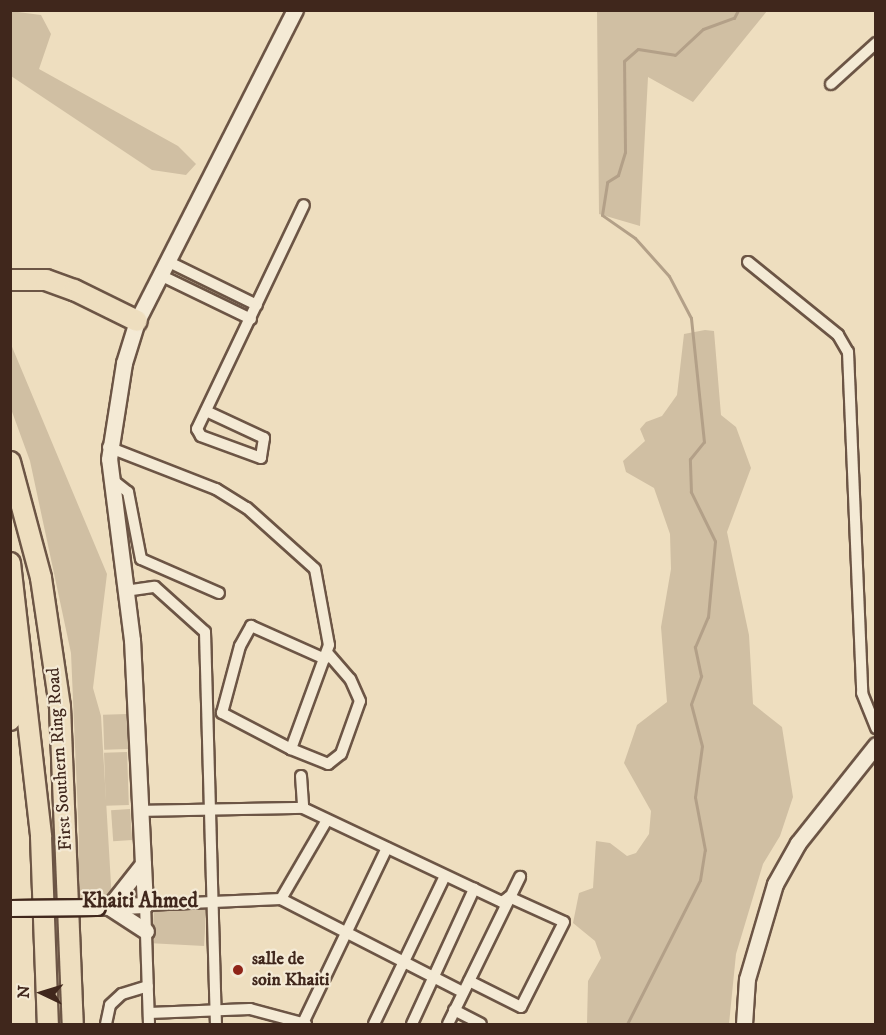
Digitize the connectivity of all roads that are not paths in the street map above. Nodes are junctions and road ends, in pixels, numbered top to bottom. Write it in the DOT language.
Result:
graph roads {
  1 [pos="295,10"];
  2 [pos="876,43"];
  3 [pos="831,84"];
  4 [pos="304,205"];
  5 [pos="748,262"];
  6 [pos="164,268"];
  7 [pos="10,280"];
  8 [pos="257,305"];
  9 [pos="251,319"];
  10 [pos="137,321"];
  11 [pos="206,411"];
  12 [pos="108,447"];
  13 [pos="10,462"];
  14 [pos="110,478"];
  15 [pos="10,563"];
  16 [pos="125,591"];
  17 [pos="219,593"];
  18 [pos="22,639"];
  19 [pos="326,656"];
  20 [pos="10,720"];
  21 [pos="876,728"];
  22 [pos="876,746"];
  23 [pos="291,748"];
  24 [pos="301,776"];
  25 [pos="208,807"];
  26 [pos="303,808"];
  27 [pos="140,811"];
  28 [pos="327,820"];
  29 [pos="387,848"];
  30 [pos="142,864"];
  31 [pos="445,876"];
  32 [pos="520,877"];
  33 [pos="474,889"];
  34 [pos="509,897"];
  35 [pos="281,899"];
  36 [pos="209,904"];
  37 [pos="145,905"];
  38 [pos="103,907"];
  39 [pos="10,908"];
  40 [pos="146,931"];
  41 [pos="345,933"];
  42 [pos="403,959"];
  43 [pos="436,976"];
  44 [pos="469,981"];
  45 [pos="148,986"];
  46 [pos="463,992"];
  47 [pos="216,1010"];
  48 [pos="454,1010"];
  49 [pos="149,1019"];
  50 [pos="48,1024"];
  51 [pos="73,1024"];
  52 [pos="106,1024"];
  53 [pos="216,1024"];
  54 [pos="305,1024"];
  55 [pos="374,1024"];
  56 [pos="412,1024"];
  57 [pos="448,1024"];
  58 [pos="481,1024"];
  59 [pos="744,1024"];
  1 -- 6 [label="main road"];
  2 -- 3 [label="street"];
  4 -- 8 [label="street"];
  5 -- 21 [label="street"];
  6 -- 8 [label="street"];
  6 -- 9 [label="street"];
  6 -- 10 [label="main road"];
  7 -- 10 [label="highway"];
  8 -- 9 [label="street"];
  9 -- 11 [label="street"];
  10 -- 12 [label="main road"];
  11 -- 11 [label="street"];
  12 -- 14 [label="main road"];
  12 -- 19 [label="street"];
  13 -- 51 [label="highway, First Southern Ring Road"];
  14 -- 16 [label="main road"];
  14 -- 17 [label="street"];
  15 -- 18 [label="highway, First Southern Ring Road"];
  16 -- 25 [label="street"];
  16 -- 27 [label="main road"];
  18 -- 20 [label="highway"];
  18 -- 50 [label="highway, First Southern Ring Road"];
  19 -- 23 [label="street"];
  19 -- 23 [label="street"];
  19 -- 23 [label="street"];
  22 -- 59 [label="main road"];
  24 -- 26 [label="street"];
  25 -- 26 [label="street"];
  25 -- 27 [label="street"];
  25 -- 36 [label="street"];
  26 -- 28 [label="street"];
  27 -- 30 [label="main road"];
  28 -- 29 [label="street"];
  28 -- 35 [label="street"];
  29 -- 31 [label="street"];
  29 -- 41 [label="street"];
  30 -- 37 [label="main road"];
  30 -- 38 [label="main road"];
  31 -- 33 [label="street"];
  31 -- 42 [label="street"];
  32 -- 34 [label="street"];
  33 -- 34 [label="street"];
  33 -- 43 [label="street"];
  34 -- 44 [label="street"];
  34 -- 44 [label="street"];
  35 -- 36 [label="street"];
  35 -- 41 [label="street"];
  36 -- 37 [label="street"];
  36 -- 47 [label="street"];
  37 -- 38 [label="main road"];
  37 -- 40 [label="street"];
  38 -- 39 [label="main road, bridge"];
  38 -- 40 [label="main road"];
  40 -- 45 [label="street"];
  41 -- 42 [label="street"];
  41 -- 54 [label="street"];
  42 -- 43 [label="street"];
  42 -- 55 [label="street"];
  43 -- 46 [label="street"];
  43 -- 56 [label="street"];
  44 -- 46 [label="street"];
  45 -- 49 [label="street"];
  45 -- 52 [label="street"];
  46 -- 48 [label="street"];
  47 -- 49 [label="street"];
  47 -- 53 [label="street"];
  47 -- 54 [label="street"];
  48 -- 57 [label="street"];
  48 -- 58 [label="street"];
}
